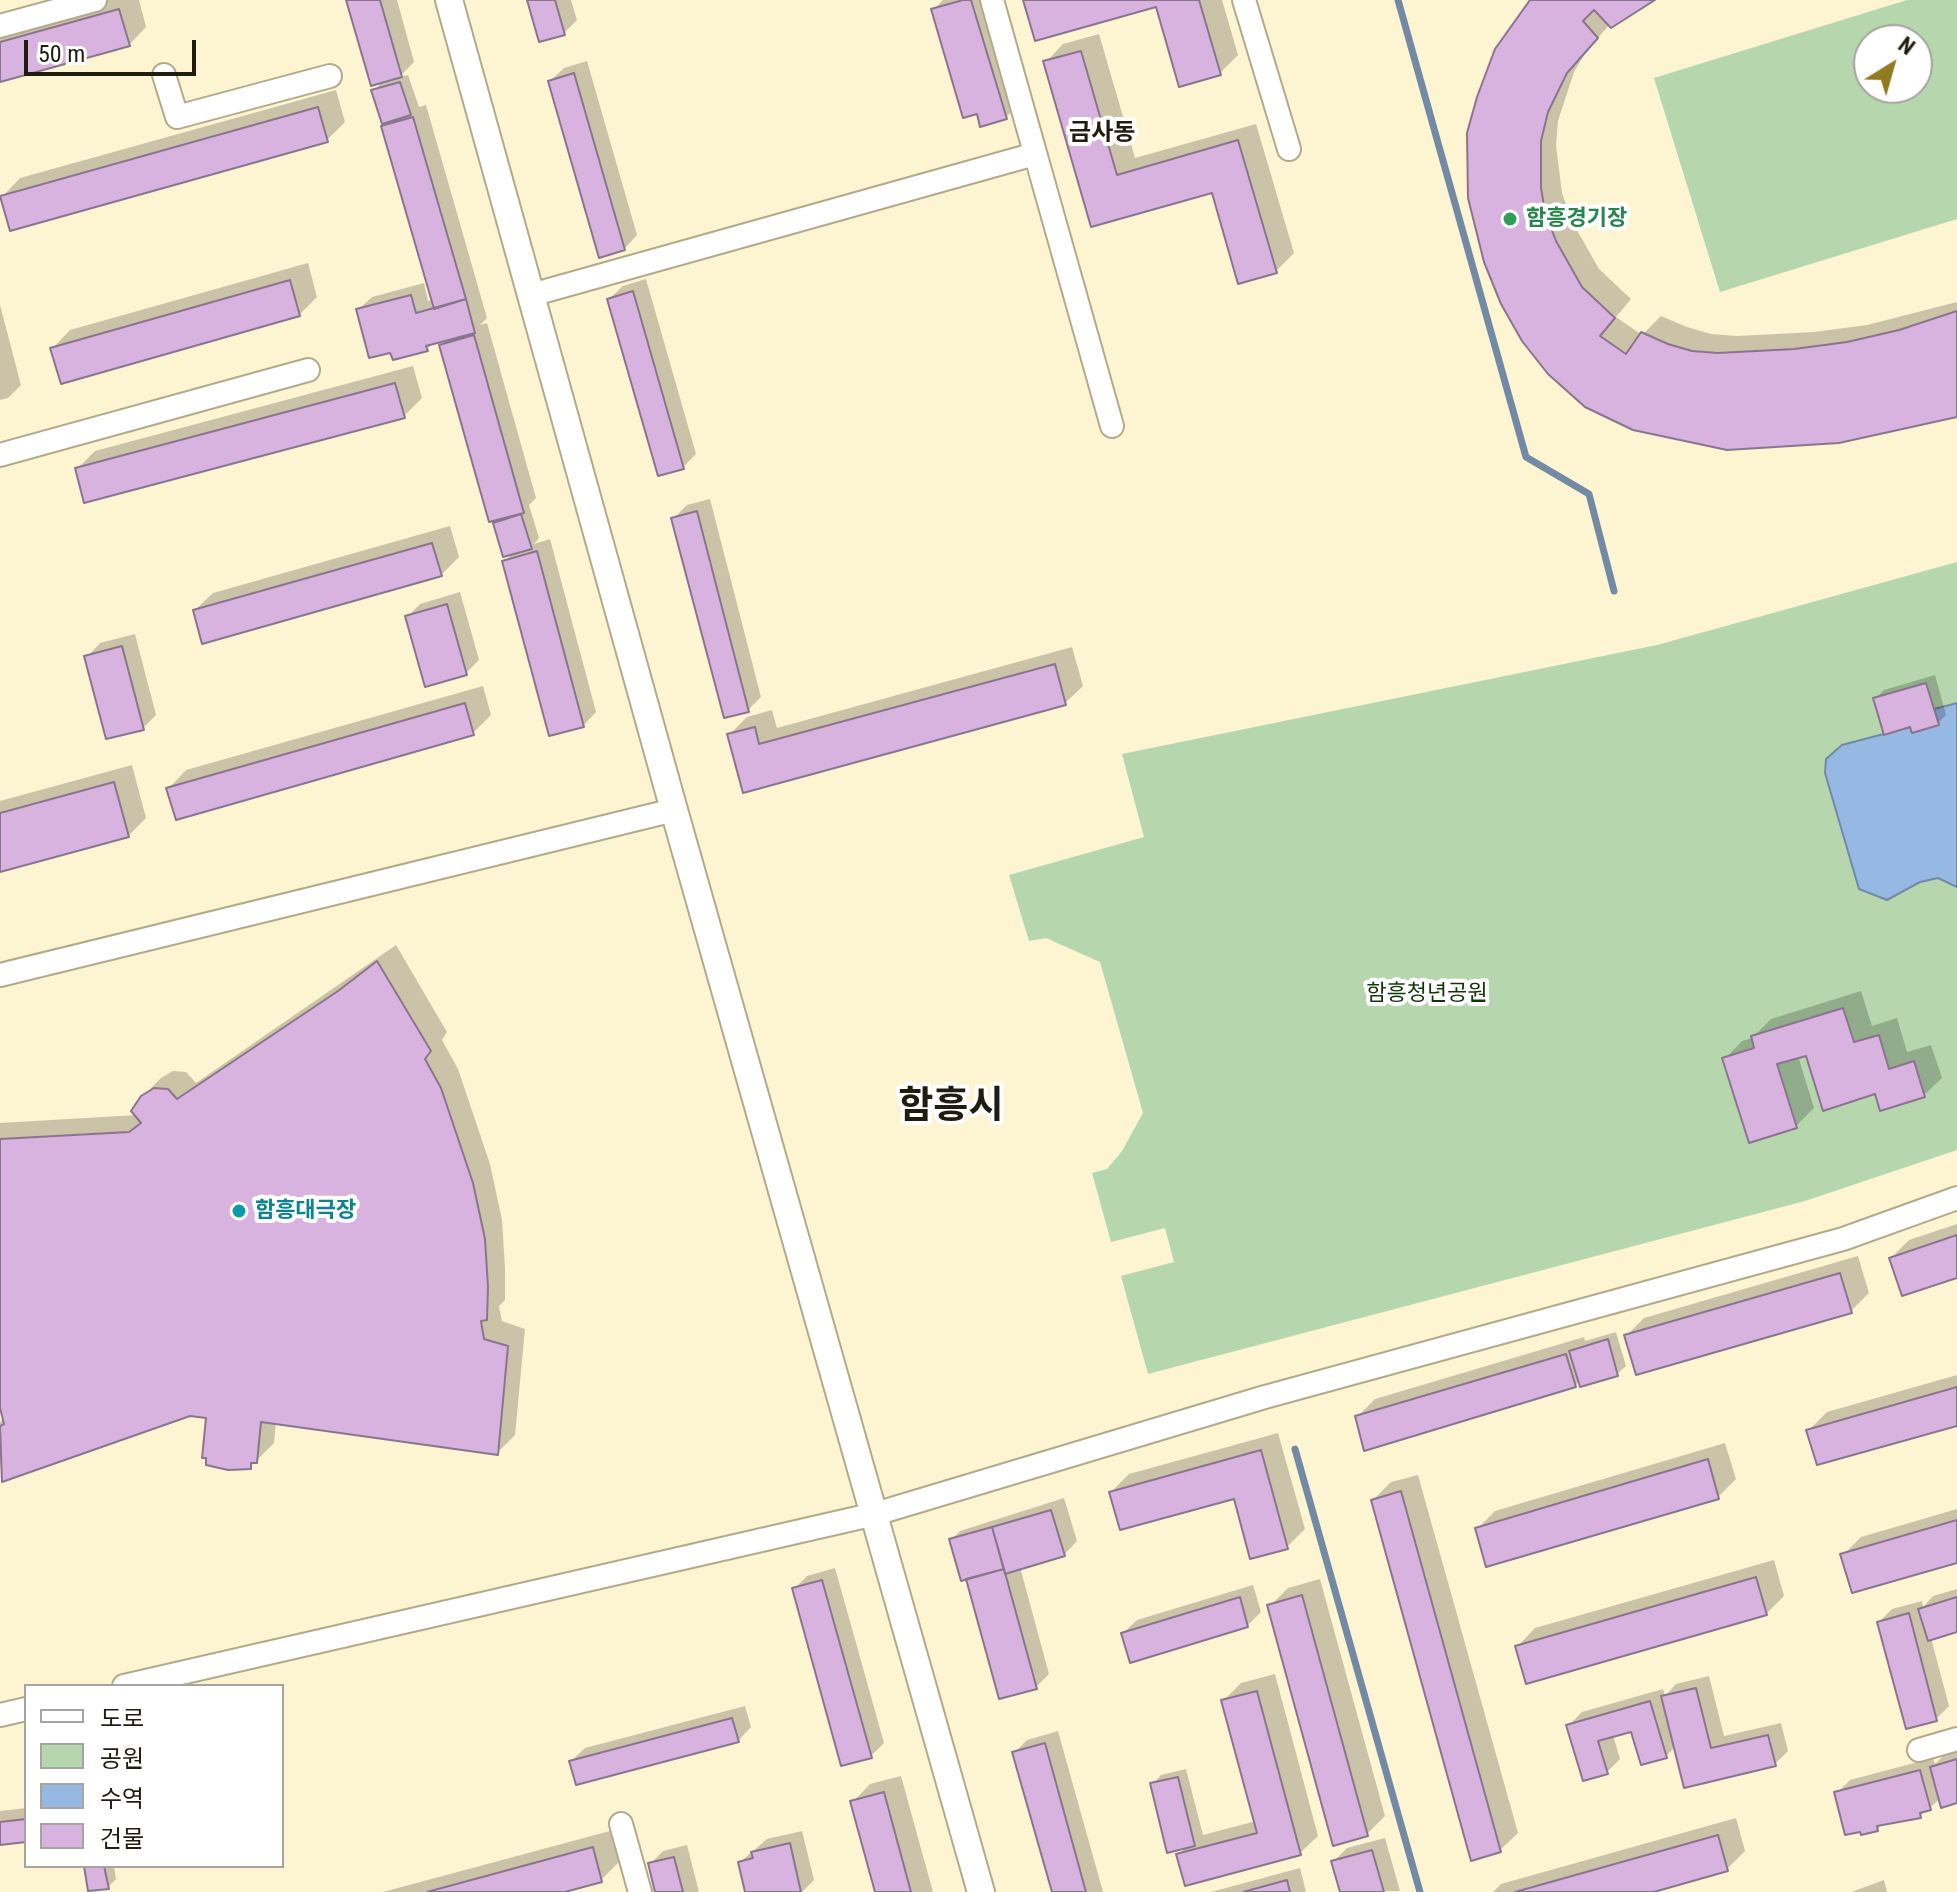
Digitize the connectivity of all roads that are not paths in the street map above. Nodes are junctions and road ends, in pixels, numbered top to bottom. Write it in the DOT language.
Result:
graph roads {
  1 [pos="95,0"];
  2 [pos="449,0"];
  3 [pos="992,0"];
  4 [pos="1244,0"];
  5 [pos="0,26"];
  6 [pos="164,75"];
  7 [pos="330,76"];
  8 [pos="1289,149"];
  9 [pos="1035,154"];
  10 [pos="531,295"];
  11 [pos="308,370"];
  12 [pos="1112,426"];
  13 [pos="0,455"];
  14 [pos="674,810"];
  15 [pos="0,975"];
  16 [pos="1957,1198"];
  17 [pos="875,1514"];
  18 [pos="133,1684"];
  19 [pos="24,1709"];
  20 [pos="0,1715"];
  21 [pos="1957,1739"];
  22 [pos="1919,1750"];
  23 [pos="621,1824"];
  24 [pos="640,1892"];
  25 [pos="981,1892"];
  1 -- 5 [label="street"];
  2 -- 10 [label="street"];
  3 -- 9 [label="street"];
  4 -- 8 [label="street"];
  6 -- 7 [label="street"];
  9 -- 10 [label="street"];
  9 -- 12 [label="street"];
  10 -- 14 [label="street"];
  11 -- 13 [label="street"];
  14 -- 15 [label="street"];
  14 -- 17 [label="street"];
  16 -- 17 [label="street"];
  17 -- 18 [label="street"];
  17 -- 25 [label="street"];
  19 -- 20 [label="street"];
  21 -- 22 [label="street"];
  23 -- 24 [label="street"];
}
